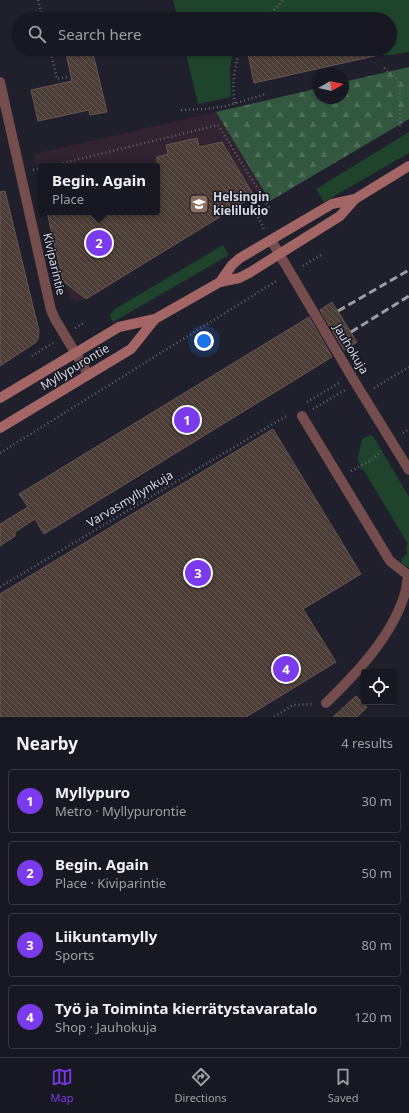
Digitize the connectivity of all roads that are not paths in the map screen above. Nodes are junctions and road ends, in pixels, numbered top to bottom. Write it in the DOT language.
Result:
graph roads {
  1 [pos="0,82"];
  2 [pos="409,166"];
  3 [pos="355,199"];
  4 [pos="271,240"];
  5 [pos="279,254"];
  6 [pos="220,282"];
  7 [pos="155,319"];
  8 [pos="75,353"];
  9 [pos="88,374"];
  10 [pos="0,398"];
  11 [pos="302,416"];
  12 [pos="0,428"];
  13 [pos="409,470"];
  14 [pos="408,575"];
  15 [pos="326,703"];
  1 -- 8 [label="street, Kiviparintie"];
  2 -- 3 [label="main road, Myllypurontie"];
  3 -- 4 [label="main road, Myllypurontie"];
  3 -- 5 [label="main road, Myllypurontie"];
  4 -- 5 [label="street, Jauhokuja"];
  4 -- 6 [label="main road, Myllypurontie"];
  5 -- 6 [label="main road, Myllypurontie"];
  5 -- 13 [label="street, Jauhokuja, bridge"];
  6 -- 7 [label="main road, Myllypurontie"];
  7 -- 8 [label="main road, Myllypurontie"];
  7 -- 9 [label="main road, Myllypurontie"];
  8 -- 9 [label="street, Kiviparintie"];
  8 -- 10 [label="main road, Myllypurontie"];
  9 -- 12 [label="main road, Myllypurontie"];
  11 -- 14 [label="street"];
  14 -- 15 [label="street"];
}
